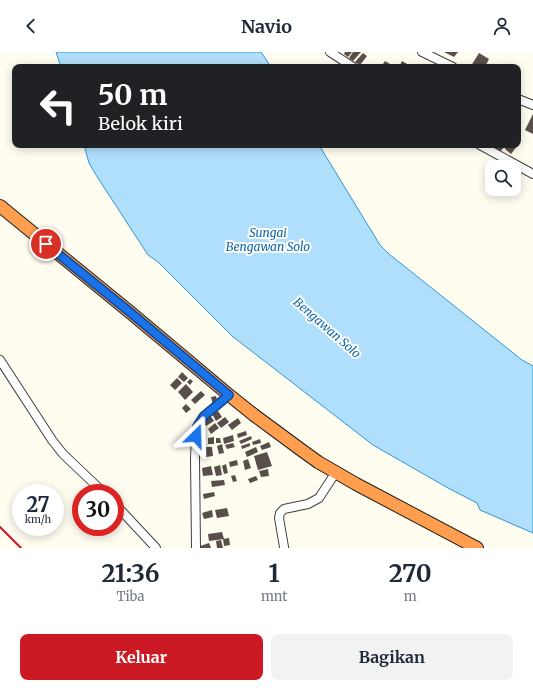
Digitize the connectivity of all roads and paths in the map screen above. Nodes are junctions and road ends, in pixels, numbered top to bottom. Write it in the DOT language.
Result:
graph roads {
  1 [pos="330,52"];
  2 [pos="422,52"];
  3 [pos="348,64"];
  4 [pos="447,64"];
  5 [pos="521,100"];
  6 [pos="533,105"];
  7 [pos="485,148"];
  8 [pos="533,174"];
  9 [pos="0,206"];
  10 [pos="0,360"];
  11 [pos="229,395"];
  12 [pos="336,472"];
  13 [pos="95,484"];
  14 [pos="124,514"];
  15 [pos="284,547"];
  16 [pos="156,548"];
  17 [pos="196,548"];
  18 [pos="477,548"];
  1 -- 3 [label="street"];
  2 -- 4 [label="street"];
  5 -- 6 [label="street"];
  7 -- 8 [label="street"];
  9 -- 11 [label="highway"];
  10 -- 13 [label="street"];
  11 -- 12 [label="highway"];
  11 -- 17 [label="street"];
  12 -- 15 [label="street"];
  12 -- 18 [label="highway"];
  14 -- 16 [label="street"];
}
